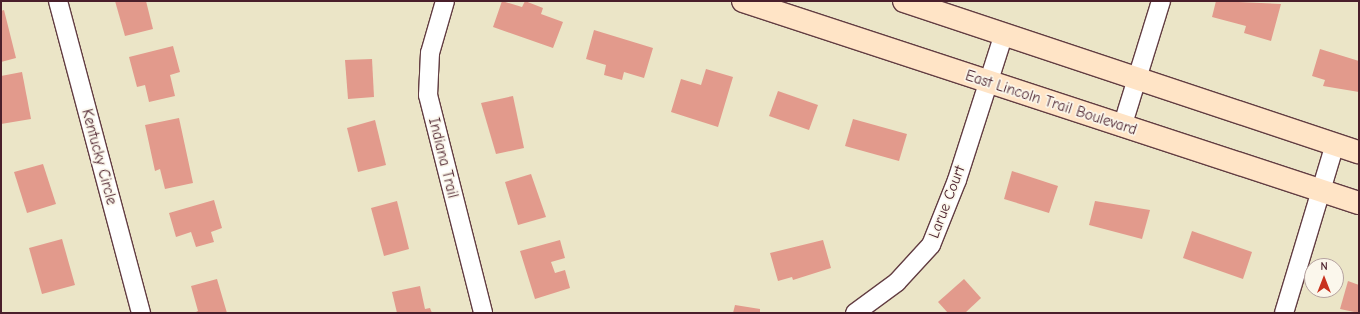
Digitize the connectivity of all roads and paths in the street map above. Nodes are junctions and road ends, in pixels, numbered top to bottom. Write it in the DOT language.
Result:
graph roads {
  1 [pos="58,1"];
  2 [pos="445,1"];
  3 [pos="743,1"];
  4 [pos="904,1"];
  5 [pos="1161,1"];
  6 [pos="1004,34"];
  7 [pos="1139,78"];
  8 [pos="988,84"];
  9 [pos="1122,127"];
  10 [pos="1335,144"];
  11 [pos="1359,152"];
  12 [pos="1320,190"];
  13 [pos="1359,203"];
  14 [pos="141,313"];
  15 [pos="483,313"];
  16 [pos="855,313"];
  17 [pos="1284,313"];
  1 -- 14 [label="street, Kentucky Circle"];
  2 -- 15 [label="street, Indiana Trail"];
  3 -- 8 [label="street, East Lincoln Trail Boulevard"];
  4 -- 6 [label="street"];
  5 -- 7 [label="street"];
  6 -- 7 [label="street"];
  6 -- 8 [label="street, Larue Court"];
  7 -- 9 [label="street"];
  7 -- 10 [label="street"];
  8 -- 9 [label="street, East Lincoln Trail Boulevard"];
  8 -- 16 [label="street, Larue Court"];
  9 -- 12 [label="street, East Lincoln Trail Boulevard"];
  10 -- 11 [label="street"];
  10 -- 12 [label="street"];
  12 -- 13 [label="street, East Lincoln Trail Boulevard"];
  12 -- 17 [label="street"];
}
